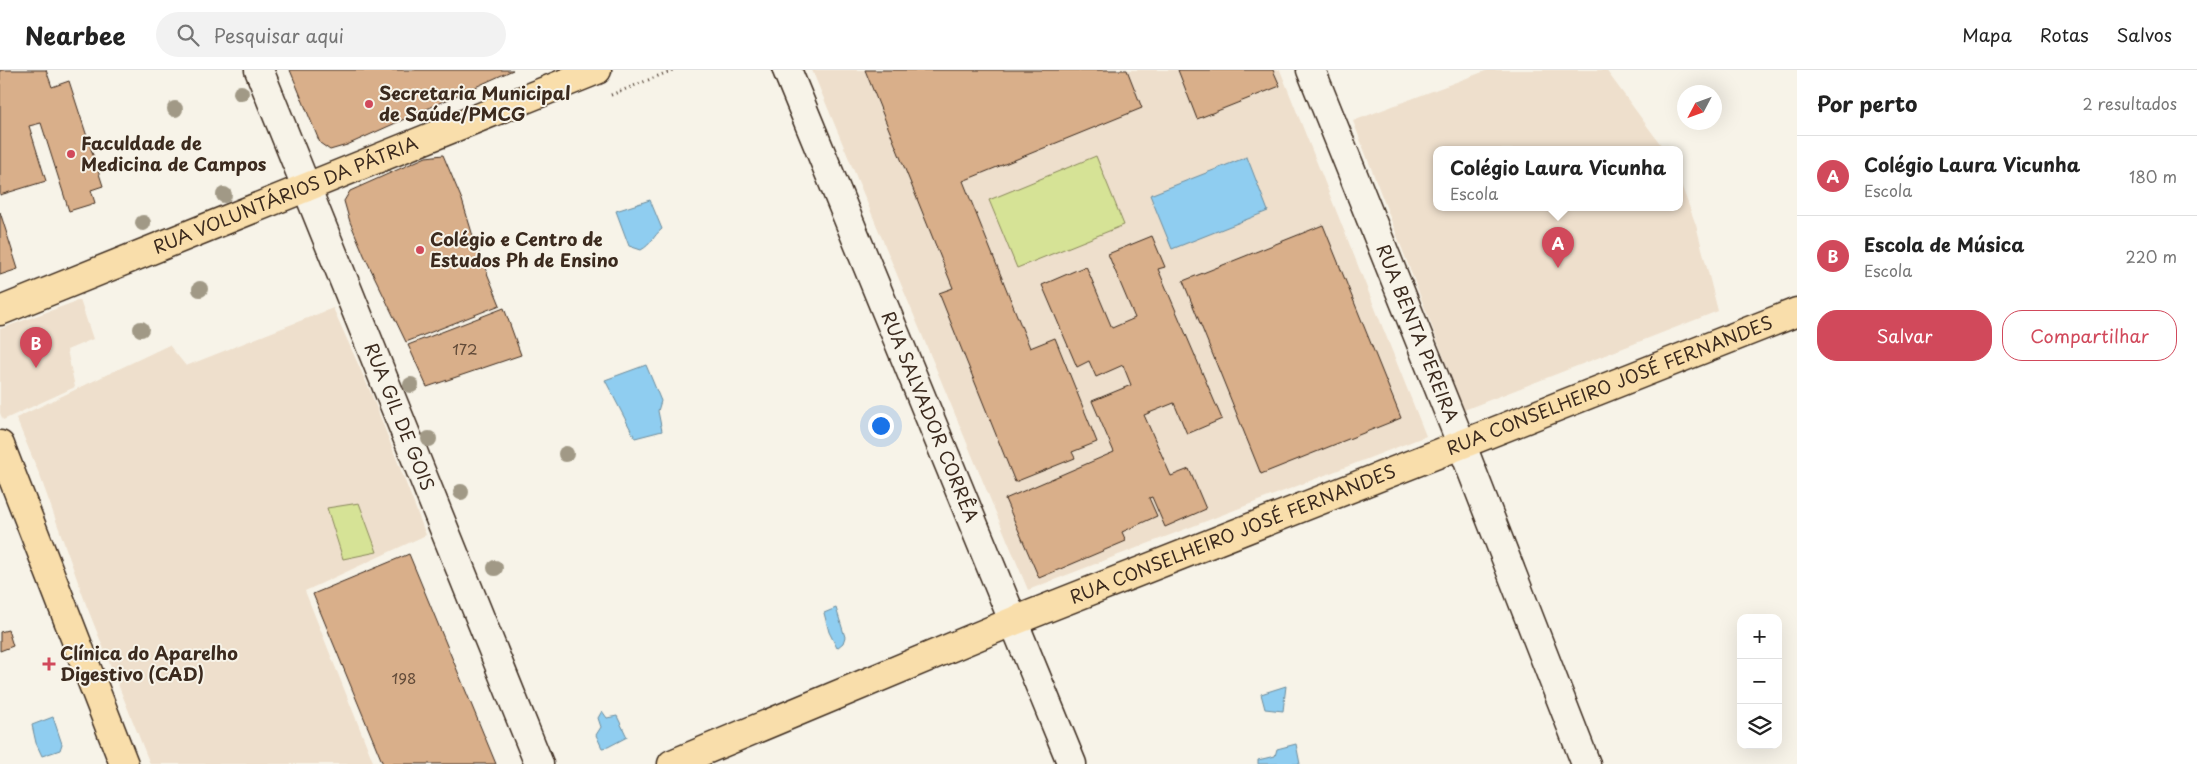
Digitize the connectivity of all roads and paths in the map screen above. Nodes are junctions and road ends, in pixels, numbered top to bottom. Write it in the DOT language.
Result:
graph roads {
  1 [pos="259,70"];
  2 [pos="597,70"];
  3 [pos="787,70"];
  4 [pos="1311,70"];
  5 [pos="307,188"];
  6 [pos="0,311"];
  7 [pos="1797,312"];
  8 [pos="1461,444"];
  9 [pos="0,446"];
  10 [pos="1014,621"];
  11 [pos="124,764"];
  12 [pos="538,764"];
  13 [pos="672,764"];
  14 [pos="1072,764"];
  15 [pos="1586,764"];
  1 -- 5 [label="street, RUA GIL DE GOIS"];
  2 -- 5 [label="main road, RUA VOLUNTÁRIOS DA PÁTRIA"];
  3 -- 10 [label="street, RUA SALVADOR CORRÊA"];
  4 -- 8 [label="street, RUA BENTA PEREIRA"];
  5 -- 6 [label="main road, RUA VOLUNTÁRIOS DA PÁTRIA"];
  5 -- 12 [label="street, RUA GIL DE GOIS"];
  7 -- 8 [label="main road, RUA CONSELHEIRO JOSÉ FERNANDES"];
  8 -- 10 [label="main road, RUA CONSELHEIRO JOSÉ FERNANDES"];
  8 -- 15 [label="street, RUA BENTA PEREIRA"];
  9 -- 11 [label="main road"];
  10 -- 13 [label="main road, RUA CONSELHEIRO JOSÉ FERNANDES"];
  10 -- 14 [label="street, RUA SALVADOR CORRÊA"];
}
